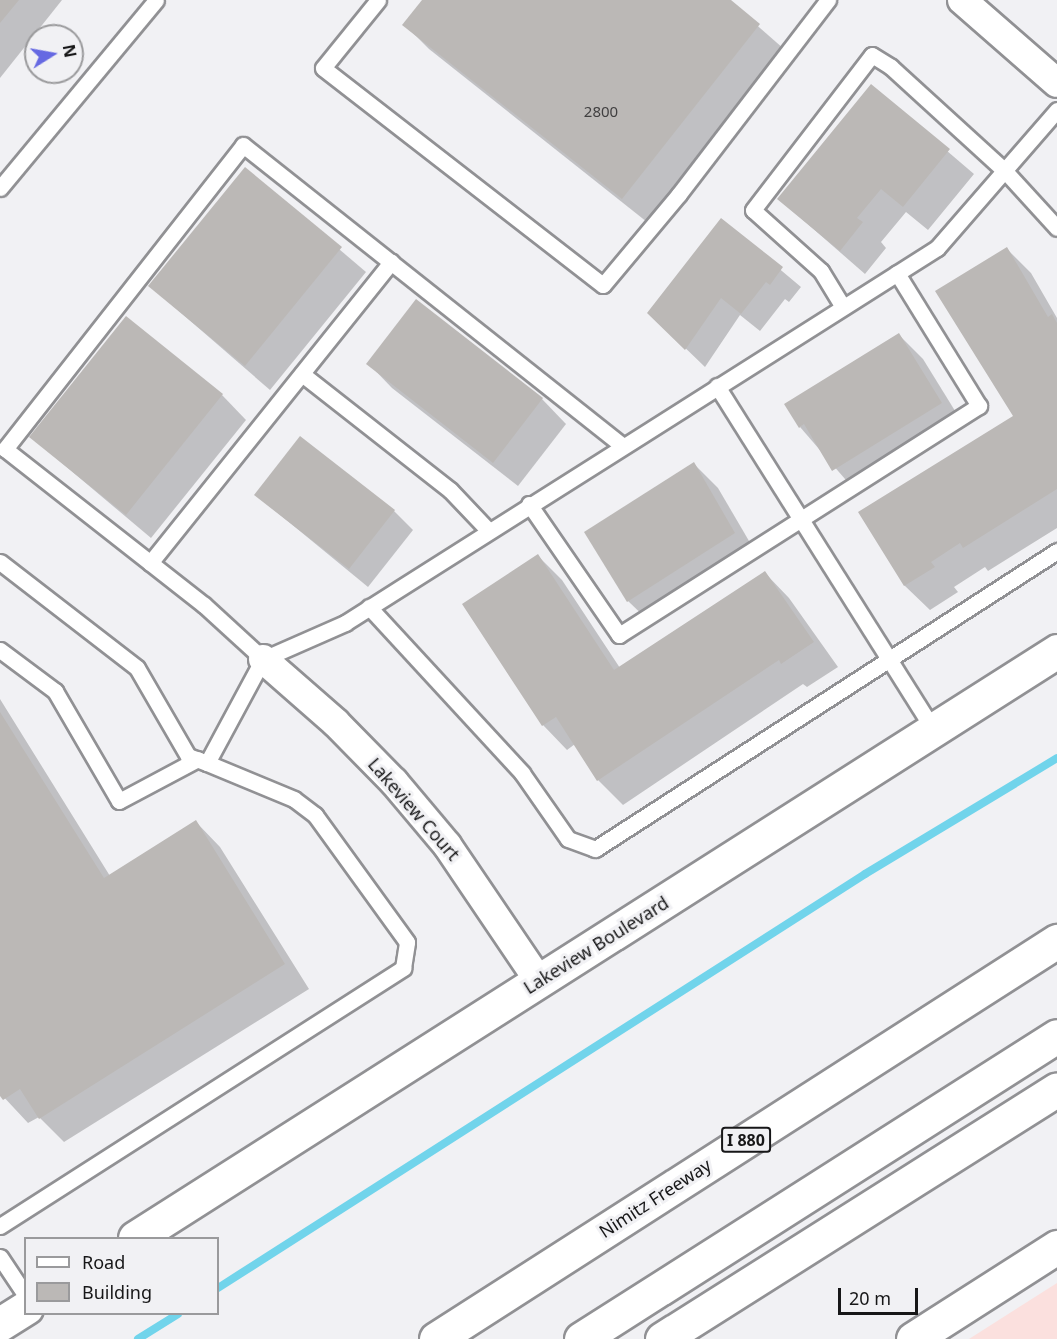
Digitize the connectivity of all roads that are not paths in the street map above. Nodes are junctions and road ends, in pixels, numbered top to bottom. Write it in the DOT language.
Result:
graph roads {
  1 [pos="156,0"];
  2 [pos="378,0"];
  3 [pos="826,0"];
  4 [pos="962,0"];
  5 [pos="1057,83"];
  6 [pos="1057,110"];
  7 [pos="1005,171"];
  8 [pos="0,188"];
  9 [pos="1057,228"];
  10 [pos="391,262"];
  11 [pos="897,273"];
  12 [pos="843,307"];
  13 [pos="302,374"];
  14 [pos="717,386"];
  15 [pos="622,445"];
  16 [pos="529,504"];
  17 [pos="801,520"];
  18 [pos="488,530"];
  19 [pos="1057,551"];
  20 [pos="0,562"];
  21 [pos="150,563"];
  22 [pos="369,607"];
  23 [pos="0,650"];
  24 [pos="1057,651"];
  25 [pos="891,658"];
  26 [pos="263,659"];
  27 [pos="934,730"];
  28 [pos="203,761"];
  29 [pos="1057,941"];
  30 [pos="539,981"];
  31 [pos="1057,1036"];
  32 [pos="1057,1089"];
  33 [pos="0,1226"];
  34 [pos="138,1237"];
  35 [pos="1057,1247"];
  36 [pos="0,1257"];
  37 [pos="24,1293"];
  38 [pos="24,1309"];
  39 [pos="0,1324"];
  40 [pos="436,1339"];
  41 [pos="580,1339"];
  42 [pos="662,1339"];
  43 [pos="913,1339"];
  1 -- 8 [label="lane"];
  2 -- 3 [label="lane"];
  4 -- 5 [label="street"];
  6 -- 7 [label="lane"];
  7 -- 9 [label="lane"];
  7 -- 11 [label="lane"];
  7 -- 12 [label="lane"];
  10 -- 13 [label="lane"];
  10 -- 15 [label="lane"];
  10 -- 21 [label="lane"];
  11 -- 12 [label="lane"];
  11 -- 17 [label="lane"];
  12 -- 14 [label="lane"];
  13 -- 18 [label="lane"];
  13 -- 21 [label="lane"];
  14 -- 15 [label="lane"];
  14 -- 17 [label="lane"];
  15 -- 16 [label="lane"];
  16 -- 17 [label="lane"];
  16 -- 18 [label="lane"];
  17 -- 25 [label="lane"];
  18 -- 22 [label="lane"];
  19 -- 25 [label="lane"];
  20 -- 28 [label="lane"];
  21 -- 26 [label="lane"];
  22 -- 25 [label="lane"];
  22 -- 26 [label="lane"];
  23 -- 28 [label="lane"];
  24 -- 27 [label="main road, Lakeview Boulevard"];
  25 -- 27 [label="lane"];
  26 -- 28 [label="lane"];
  26 -- 30 [label="street, Lakeview Court"];
  27 -- 30 [label="main road, Lakeview Boulevard"];
  28 -- 33 [label="lane"];
  29 -- 40 [label="main road, Nimitz Freeway / I 880"];
  30 -- 34 [label="main road, Lakeview Boulevard"];
  31 -- 41 [label="main road"];
  32 -- 42 [label="main road"];
  35 -- 43 [label="main road"];
  36 -- 37 [label="lane"];
  38 -- 39 [label="main road"];
}
